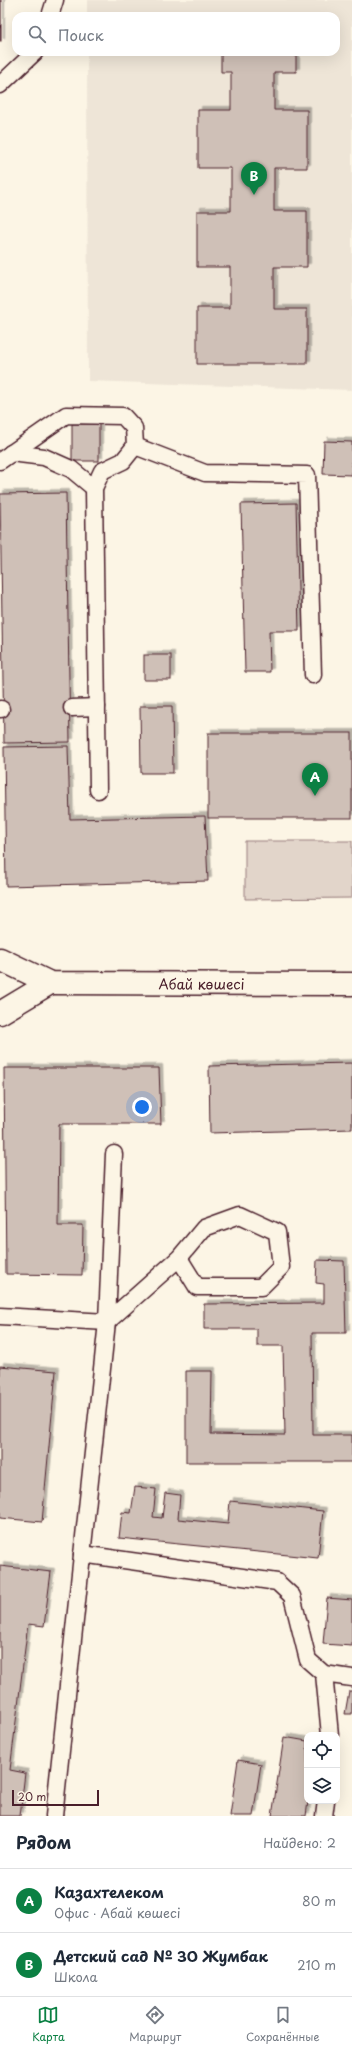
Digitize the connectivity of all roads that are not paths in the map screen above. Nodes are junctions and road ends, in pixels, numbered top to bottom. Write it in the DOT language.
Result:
graph roads {
  1 [pos="55,0"];
  2 [pos="51,12"];
  3 [pos="31,56"];
  4 [pos="0,85"];
  5 [pos="135,446"];
  6 [pos="6,457"];
  7 [pos="94,488"];
  8 [pos="313,675"];
  9 [pos="72,708"];
  10 [pos="97,708"];
  11 [pos="98,790"];
  12 [pos="0,959"];
  13 [pos="50,983"];
  14 [pos="352,984"];
  15 [pos="0,1013"];
  16 [pos="114,1154"];
  17 [pos="180,1258"];
  18 [pos="0,1316"];
  19 [pos="107,1322"];
  20 [pos="82,1554"];
  21 [pos="324,1674"];
  22 [pos="352,1678"];
  23 [pos="330,1732"];
  24 [pos="326,1804"];
  25 [pos="54,1816"];
  26 [pos="324,1816"];
  1 -- 2 [label="lane"];
  3 -- 4 [label="lane"];
  5 -- 6 [label="lane"];
  5 -- 7 [label="lane"];
  5 -- 8 [label="lane"];
  6 -- 7 [label="lane"];
  7 -- 10 [label="lane"];
  9 -- 10 [label="lane"];
  10 -- 11 [label="lane"];
  12 -- 13 [label="main road"];
  13 -- 14 [label="main road, Абай көшесі"];
  13 -- 15 [label="main road"];
  16 -- 19 [label="lane"];
  17 -- 17 [label="lane"];
  17 -- 19 [label="lane"];
  18 -- 19 [label="lane"];
  19 -- 20 [label="lane"];
  20 -- 21 [label="lane"];
  20 -- 25 [label="lane"];
  21 -- 22 [label="lane"];
  21 -- 23 [label="lane"];
  24 -- 26 [label="lane"];
}
